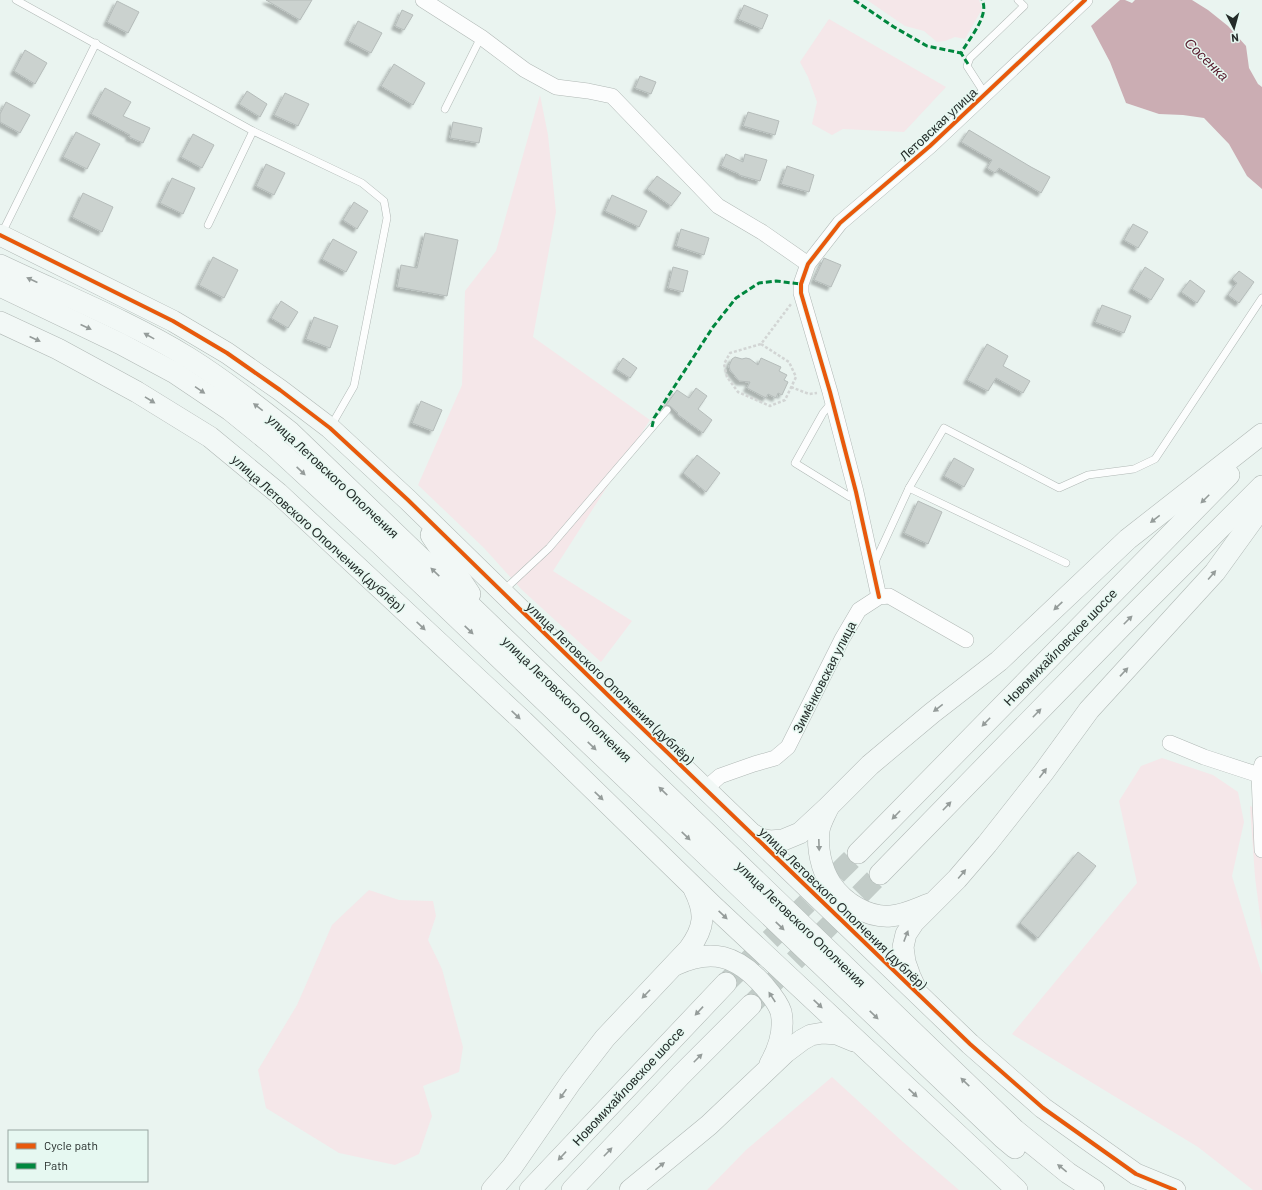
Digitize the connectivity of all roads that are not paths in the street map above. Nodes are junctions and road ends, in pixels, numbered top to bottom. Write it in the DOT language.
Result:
graph roads {
  1 [pos="16,0"];
  2 [pos="423,0"];
  3 [pos="1018,0"];
  4 [pos="1085,0"];
  5 [pos="481,37"];
  6 [pos="96,43"];
  7 [pos="985,94"];
  8 [pos="445,109"];
  9 [pos="253,131"];
  10 [pos="208,225"];
  11 [pos="0,235"];
  12 [pos="808,264"];
  13 [pos="0,265"];
  14 [pos="0,286"];
  15 [pos="1262,298"];
  16 [pos="0,322"];
  17 [pos="831,397"];
  18 [pos="667,410"];
  19 [pos="330,428"];
  20 [pos="1262,434"];
  21 [pos="1262,442"];
  22 [pos="1262,486"];
  23 [pos="909,488"];
  24 [pos="856,492"];
  25 [pos="408,500"];
  26 [pos="1262,507"];
  27 [pos="1066,562"];
  28 [pos="872,567"];
  29 [pos="502,592"];
  30 [pos="879,597"];
  31 [pos="493,628"];
  32 [pos="966,640"];
  33 [pos="616,703"];
  34 [pos="569,712"];
  35 [pos="1170,743"];
  36 [pos="561,759"];
  37 [pos="1261,772"];
  38 [pos="705,789"];
  39 [pos="828,807"];
  40 [pos="1261,823"];
  41 [pos="753,835"];
  42 [pos="1262,850"];
  43 [pos="858,853"];
  44 [pos="880,874"];
  45 [pos="692,885"];
  46 [pos="934,901"];
  47 [pos="673,966"];
  48 [pos="726,983"];
  49 [pos="922,998"];
  50 [pos="751,1006"];
  51 [pos="864,1047"];
  52 [pos="766,1072"];
  53 [pos="1141,1182"];
  54 [pos="492,1190"];
  55 [pos="530,1190"];
  56 [pos="572,1190"];
  57 [pos="630,1190"];
  58 [pos="1017,1190"];
  59 [pos="1068,1190"];
  60 [pos="1094,1190"];
  61 [pos="1175,1190"];
  1 -- 6 [label="lane"];
  2 -- 5 [label="street"];
  3 -- 7 [label="lane"];
  4 -- 7 [label="street, Летовская улица"];
  5 -- 8 [label="lane"];
  5 -- 12 [label="street"];
  6 -- 9 [label="lane"];
  6 -- 11 [label="lane"];
  7 -- 12 [label="street, Летовская улица"];
  9 -- 10 [label="lane"];
  9 -- 19 [label="lane"];
  11 -- 19 [label="street, улица Летовского Ополчения (дублёр)"];
  12 -- 17 [label="street, Летовская улица"];
  31 -- 13 [label="street, улица Летовского Ополчения, one-way"];
  14 -- 34 [label="street, улица Летовского Ополчения, one-way"];
  15 -- 23 [label="lane"];
  16 -- 36 [label="street, улица Летовского Ополчения (дублёр), one-way"];
  17 -- 24 [label="street"];
  17 -- 24 [label="lane"];
  18 -- 29 [label="lane"];
  19 -- 25 [label="street, улица Летовского Ополчения (дублёр)"];
  20 -- 39 [label="street, one-way"];
  21 -- 43 [label="street, Новомихайловское шоссе, one-way"];
  44 -- 22 [label="street, one-way"];
  23 -- 27 [label="lane"];
  23 -- 28 [label="lane"];
  24 -- 28 [label="street"];
  25 -- 29 [label="street, улица Летовского Ополчения (дублёр)"];
  25 -- 31 [label="street"];
  46 -- 26 [label="street, one-way"];
  28 -- 30 [label="street"];
  29 -- 33 [label="street, улица Летовского Ополчения (дублёр)"];
  30 -- 32 [label="street"];
  30 -- 38 [label="street, Зимёнковская улица"];
  31 -- 34 [label="street, улица Летовского Ополчения"];
  33 -- 34 [label="street"];
  33 -- 38 [label="street, улица Летовского Ополчения (дублёр)"];
  34 -- 36 [label="street"];
  34 -- 59 [label="street, улица Летовского Ополчения, one-way"];
  60 -- 34 [label="street, улица Летовского Ополчения, one-way"];
  35 -- 37 [label="street"];
  36 -- 45 [label="street, улица Летовского Ополчения (дублёр), one-way"];
  37 -- 40 [label="street"];
  38 -- 41 [label="street, улица Летовского Ополчения (дублёр)"];
  39 -- 41 [label="street"];
  39 -- 46 [label="street, one-way"];
  40 -- 42 [label="street"];
  41 -- 49 [label="street, улица Летовского Ополчения (дублёр)"];
  45 -- 47 [label="street"];
  45 -- 51 [label="street, улица Летовского Ополчения (дублёр), one-way"];
  49 -- 46 [label="street, one-way"];
  52 -- 47 [label="street, one-way"];
  47 -- 54 [label="street, one-way"];
  48 -- 55 [label="street, Новомихайловское шоссе, one-way"];
  49 -- 53 [label="street, улица Летовского Ополчения (дублёр)"];
  56 -- 50 [label="street, one-way"];
  51 -- 52 [label="street"];
  51 -- 58 [label="street, улица Летовского Ополчения (дублёр), one-way"];
  57 -- 52 [label="street, one-way"];
  53 -- 61 [label="street, улица Летовского Ополчения (дублёр)"];
}
